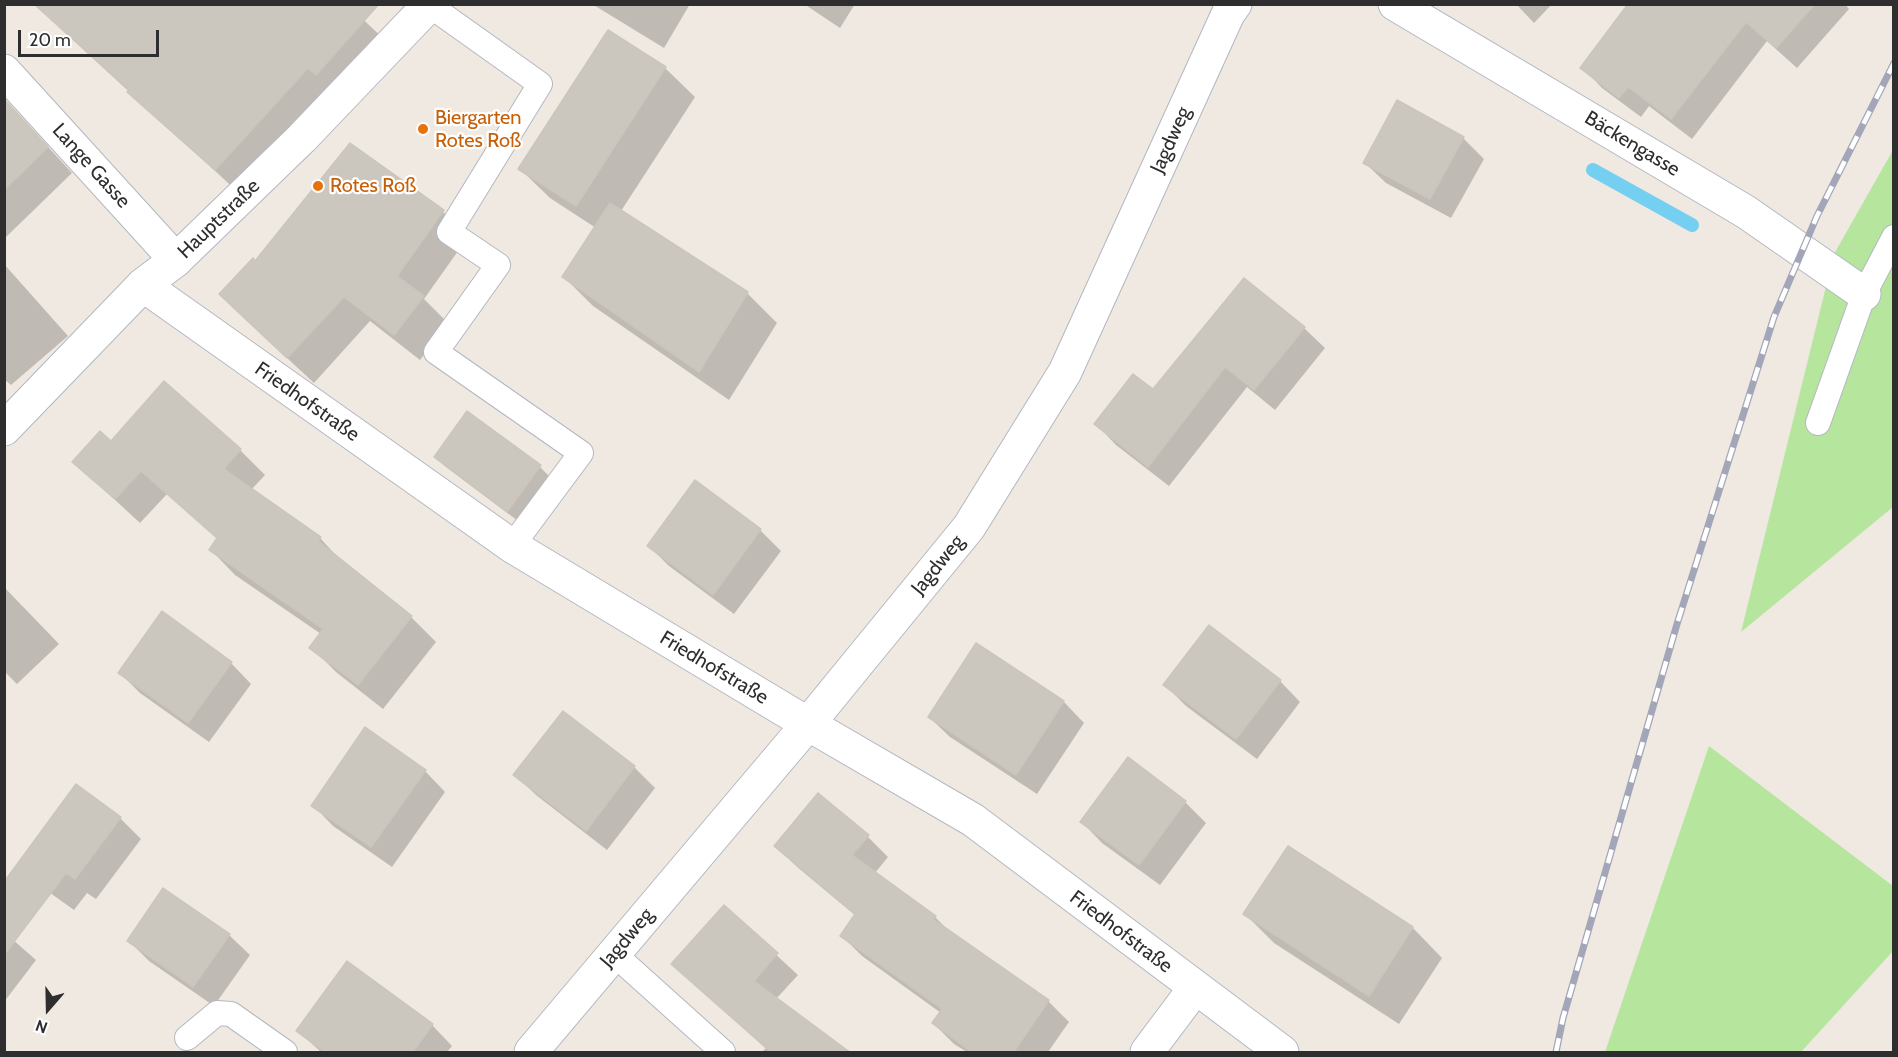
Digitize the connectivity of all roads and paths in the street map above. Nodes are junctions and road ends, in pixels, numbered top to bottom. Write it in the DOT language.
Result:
graph roads {
  1 [pos="1234,4"];
  2 [pos="1395,4"];
  3 [pos="430,5"];
  4 [pos="4,71"];
  5 [pos="1893,237"];
  6 [pos="176,260"];
  7 [pos="143,285"];
  8 [pos="1864,294"];
  9 [pos="1818,423"];
  10 [pos="4,429"];
  11 [pos="512,546"];
  12 [pos="808,724"];
  13 [pos="614,954"];
  14 [pos="1195,988"];
  15 [pos="187,1038"];
  16 [pos="285,1053"];
  17 [pos="531,1053"];
  18 [pos="723,1053"];
  19 [pos="1147,1053"];
  20 [pos="1282,1053"];
  1 -- 12 [label="street, Jagdweg"];
  2 -- 8 [label="street, Bäckengasse"];
  3 -- 6 [label="street, Hauptstraße"];
  3 -- 11 [label="lane"];
  4 -- 6 [label="street, Lange Gasse"];
  5 -- 8 [label="lane"];
  6 -- 7 [label="street, Hauptstraße"];
  7 -- 10 [label="street, Hauptstraße"];
  7 -- 11 [label="street, Friedhofstraße"];
  8 -- 9 [label="lane"];
  11 -- 12 [label="street, Friedhofstraße"];
  12 -- 13 [label="street, Jagdweg"];
  12 -- 14 [label="street, Friedhofstraße"];
  13 -- 17 [label="street, Jagdweg"];
  13 -- 18 [label="lane"];
  14 -- 19 [label="street"];
  14 -- 20 [label="street, Friedhofstraße"];
  15 -- 16 [label="lane"];
}
